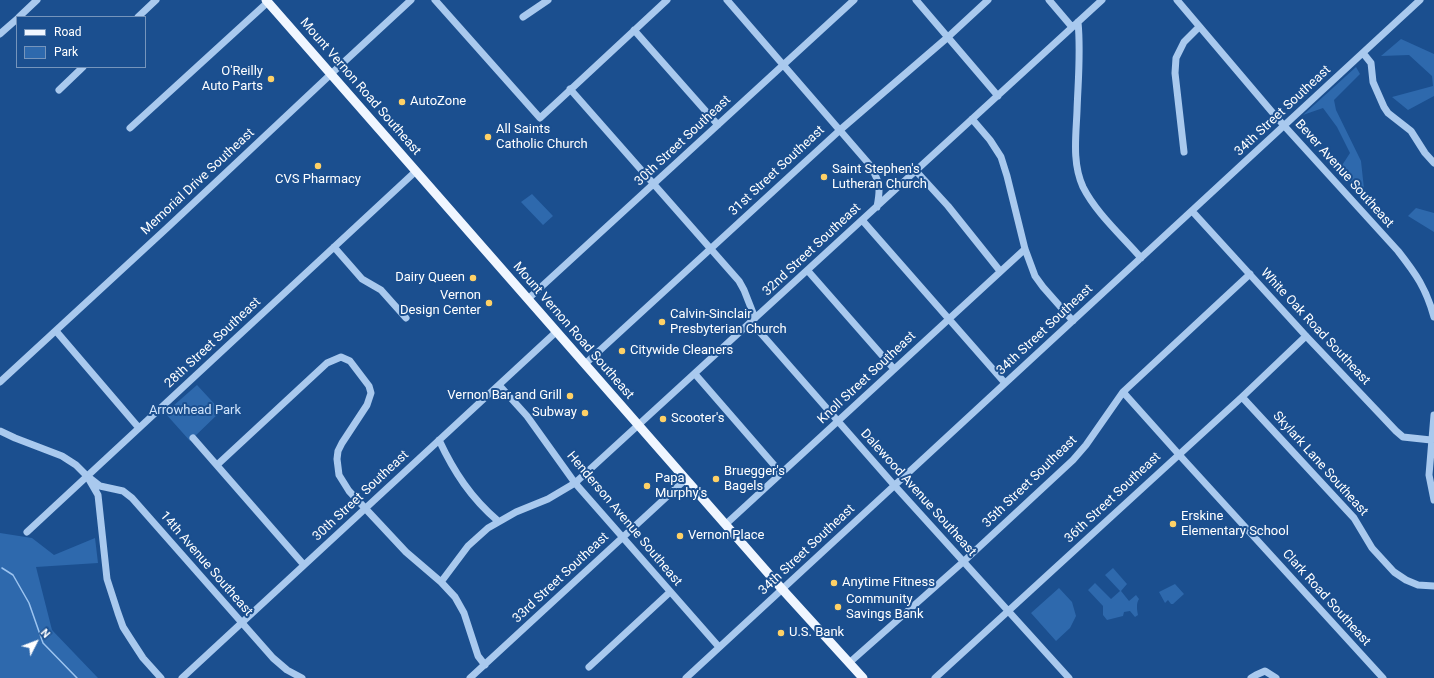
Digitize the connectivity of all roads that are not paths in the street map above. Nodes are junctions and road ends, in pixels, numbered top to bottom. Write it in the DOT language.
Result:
graph roads {
  1 [pos="37,0"];
  2 [pos="156,0"];
  3 [pos="411,0"];
  4 [pos="435,0"];
  5 [pos="548,0"];
  6 [pos="666,0"];
  7 [pos="726,0"];
  8 [pos="854,0"];
  9 [pos="916,0"];
  10 [pos="988,0"];
  11 [pos="1049,0"];
  12 [pos="1102,0"];
  13 [pos="1177,0"];
  14 [pos="1420,0"];
  15 [pos="267,1"];
  16 [pos="20,16"];
  17 [pos="139,16"];
  18 [pos="524,16"];
  19 [pos="16,20"];
  20 [pos="1075,25"];
  21 [pos="1199,27"];
  22 [pos="634,30"];
  23 [pos="0,34"];
  24 [pos="948,37"];
  25 [pos="1363,53"];
  26 [pos="783,66"];
  27 [pos="82,68"];
  28 [pos="330,74"];
  29 [pos="570,89"];
  30 [pos="59,90"];
  31 [pos="998,96"];
  32 [pos="972,119"];
  33 [pos="718,125"];
  34 [pos="1284,125"];
  35 [pos="130,128"];
  36 [pos="840,130"];
  37 [pos="1184,152"];
  38 [pos="1434,163"];
  39 [pos="416,171"];
  40 [pos="916,171"];
  41 [pos="654,184"];
  42 [pos="877,207"];
  43 [pos="1192,211"];
  44 [pos="862,220"];
  45 [pos="334,248"];
  46 [pos="711,249"];
  47 [pos="1025,249"];
  48 [pos="1141,258"];
  49 [pos="808,271"];
  50 [pos="1000,271"];
  51 [pos="1250,274"];
  52 [pos="528,300"];
  53 [pos="1434,317"];
  54 [pos="406,318"];
  55 [pos="949,319"];
  56 [pos="753,320"];
  57 [pos="1073,320"];
  58 [pos="56,331"];
  59 [pos="556,332"];
  60 [pos="1306,336"];
  61 [pos="585,364"];
  62 [pos="894,370"];
  63 [pos="695,374"];
  64 [pos="0,382"];
  65 [pos="1005,383"];
  66 [pos="499,385"];
  67 [pos="1124,392"];
  68 [pos="1242,397"];
  69 [pos="1434,415"];
  70 [pos="838,421"];
  71 [pos="639,425"];
  72 [pos="139,428"];
  73 [pos="0,431"];
  74 [pos="193,438"];
  75 [pos="439,440"];
  76 [pos="1431,440"];
  77 [pos="1178,454"];
  78 [pos="217,465"];
  79 [pos="781,473"];
  80 [pos="87,476"];
  81 [pos="686,479"];
  82 [pos="575,483"];
  83 [pos="894,485"];
  84 [pos="1434,500"];
  85 [pos="366,508"];
  86 [pos="498,521"];
  87 [pos="726,524"];
  88 [pos="26,532"];
  89 [pos="623,538"];
  90 [pos="963,562"];
  91 [pos="304,564"];
  92 [pos="441,582"];
  93 [pos="1434,586"];
  94 [pos="782,589"];
  95 [pos="670,592"];
  96 [pos="1008,611"];
  97 [pos="241,623"];
  98 [pos="719,647"];
  99 [pos="849,663"];
  100 [pos="485,665"];
  101 [pos="589,667"];
  102 [pos="161,678"];
  103 [pos="182,678"];
  104 [pos="301,678"];
  105 [pos="470,678"];
  106 [pos="686,678"];
  107 [pos="863,678"];
  108 [pos="935,678"];
  109 [pos="1069,678"];
  110 [pos="1251,678"];
  111 [pos="1276,678"];
  112 [pos="1383,678"];
  1 -- 16 [label="street"];
  2 -- 17 [label="street"];
  3 -- 28 [label="street, Memorial Drive Southeast"];
  4 -- 29 [label="street"];
  5 -- 18 [label="street"];
  6 -- 22 [label="street"];
  7 -- 26 [label="street"];
  8 -- 26 [label="street, 30th Street Southeast"];
  9 -- 24 [label="street"];
  10 -- 24 [label="street, 31st Street Southeast"];
  11 -- 20 [label="street"];
  12 -- 20 [label="street, 32nd Street Southeast"];
  13 -- 21 [label="street, Bever Avenue Southeast"];
  14 -- 25 [label="street, 34th Street Southeast"];
  15 -- 28 [label="main road, Mount Vernon Road Southeast"];
  15 -- 35 [label="street"];
  19 -- 23 [label="street"];
  20 -- 31 [label="street, 32nd Street Southeast"];
  20 -- 48 [label="street"];
  21 -- 34 [label="street, Bever Avenue Southeast"];
  21 -- 37 [label="street"];
  22 -- 29 [label="street"];
  22 -- 33 [label="street"];
  24 -- 31 [label="street"];
  24 -- 36 [label="street, 31st Street Southeast"];
  25 -- 34 [label="street, 34th Street Southeast"];
  25 -- 38 [label="street"];
  26 -- 33 [label="street, 30th Street Southeast"];
  26 -- 36 [label="street"];
  27 -- 30 [label="street"];
  28 -- 39 [label="main road, Mount Vernon Road Southeast"];
  28 -- 58 [label="street, Memorial Drive Southeast"];
  29 -- 41 [label="street, Dalewood Avenue Southeast"];
  31 -- 32 [label="street, 32nd Street Southeast"];
  32 -- 40 [label="street, 32nd Street Southeast"];
  32 -- 47 [label="street"];
  33 -- 41 [label="street, 30th Street Southeast"];
  34 -- 43 [label="street, 34th Street Southeast"];
  34 -- 53 [label="street, Bever Avenue Southeast"];
  36 -- 42 [label="street"];
  36 -- 46 [label="street, 31st Street Southeast"];
  39 -- 45 [label="street, 28th Street Southeast"];
  39 -- 52 [label="main road, Mount Vernon Road Southeast"];
  40 -- 42 [label="street, 32nd Street Southeast"];
  40 -- 50 [label="street"];
  41 -- 46 [label="street, Dalewood Avenue Southeast"];
  41 -- 52 [label="street, 30th Street Southeast"];
  42 -- 44 [label="street, 32nd Street Southeast"];
  43 -- 48 [label="street, 34th Street Southeast"];
  43 -- 51 [label="street, White Oak Road Southeast"];
  44 -- 49 [label="street, 32nd Street Southeast"];
  44 -- 55 [label="street"];
  45 -- 54 [label="street"];
  45 -- 72 [label="street, 28th Street Southeast"];
  46 -- 56 [label="street, Dalewood Avenue Southeast"];
  46 -- 61 [label="street, 31st Street Southeast"];
  47 -- 50 [label="street, Knoll Street Southeast"];
  47 -- 57 [label="street"];
  48 -- 57 [label="street, 34th Street Southeast"];
  49 -- 56 [label="street, 32nd Street Southeast"];
  49 -- 62 [label="street"];
  50 -- 55 [label="street, Knoll Street Southeast"];
  51 -- 60 [label="street, White Oak Road Southeast"];
  51 -- 67 [label="street, 35th Street Southeast"];
  52 -- 59 [label="main road, Mount Vernon Road Southeast"];
  55 -- 62 [label="street, Knoll Street Southeast"];
  55 -- 65 [label="street"];
  56 -- 63 [label="street, 32nd Street Southeast"];
  56 -- 70 [label="street, Dalewood Avenue Southeast"];
  57 -- 65 [label="street, 34th Street Southeast"];
  58 -- 64 [label="street, Memorial Drive Southeast"];
  58 -- 72 [label="street"];
  59 -- 61 [label="main road, Mount Vernon Road Southeast"];
  59 -- 66 [label="street, 30th Street Southeast"];
  60 -- 68 [label="street, 36th Street Southeast"];
  60 -- 76 [label="street, White Oak Road Southeast"];
  61 -- 71 [label="main road, Mount Vernon Road Southeast"];
  62 -- 70 [label="street, Knoll Street Southeast"];
  63 -- 71 [label="street, 32nd Street Southeast"];
  63 -- 79 [label="street"];
  65 -- 83 [label="street, 34th Street Southeast"];
  66 -- 75 [label="street, 30th Street Southeast"];
  66 -- 82 [label="street, Henderson Avenue Southeast"];
  67 -- 77 [label="street, Clark Road Southeast"];
  67 -- 90 [label="street, 35th Street Southeast"];
  68 -- 77 [label="street, 36th Street Southeast"];
  68 -- 93 [label="street, Skylark Lane Southeast"];
  69 -- 76 [label="street"];
  70 -- 79 [label="street, Knoll Street Southeast"];
  70 -- 83 [label="street, Dalewood Avenue Southeast"];
  71 -- 81 [label="main road, Mount Vernon Road Southeast"];
  71 -- 82 [label="street, 32nd Street Southeast"];
  72 -- 80 [label="street, 28th Street Southeast"];
  73 -- 80 [label="street"];
  74 -- 78 [label="street"];
  75 -- 85 [label="street, 30th Street Southeast"];
  75 -- 86 [label="street"];
  76 -- 84 [label="street"];
  77 -- 96 [label="street, 36th Street Southeast"];
  77 -- 112 [label="street, Clark Road Southeast"];
  78 -- 85 [label="street"];
  78 -- 91 [label="street"];
  79 -- 87 [label="street, Knoll Street Southeast"];
  80 -- 88 [label="street, 28th Street Southeast"];
  80 -- 97 [label="street, 14th Avenue Southeast"];
  80 -- 102 [label="street"];
  81 -- 87 [label="main road, Mount Vernon Road Southeast"];
  81 -- 89 [label="street, 33rd Street Southeast"];
  82 -- 86 [label="street, 32nd Street Southeast"];
  82 -- 89 [label="street, Henderson Avenue Southeast"];
  83 -- 90 [label="street, Dalewood Avenue Southeast"];
  83 -- 94 [label="street, 34th Street Southeast"];
  85 -- 91 [label="street, 30th Street Southeast"];
  85 -- 92 [label="street"];
  86 -- 92 [label="street, 32nd Street Southeast"];
  87 -- 94 [label="main road, Mount Vernon Road Southeast"];
  89 -- 95 [label="street, Henderson Avenue Southeast"];
  89 -- 100 [label="street, 33rd Street Southeast"];
  90 -- 96 [label="street, Dalewood Avenue Southeast"];
  90 -- 99 [label="street, 35th Street Southeast"];
  91 -- 97 [label="street, 30th Street Southeast"];
  92 -- 100 [label="street"];
  94 -- 98 [label="street, 34th Street Southeast"];
  94 -- 99 [label="main road, Mount Vernon Road Southeast"];
  95 -- 98 [label="street, Henderson Avenue Southeast"];
  95 -- 101 [label="street"];
  96 -- 108 [label="street, 36th Street Southeast"];
  96 -- 109 [label="street, Dalewood Avenue Southeast"];
  97 -- 103 [label="street, 30th Street Southeast"];
  97 -- 104 [label="street, 14th Avenue Southeast"];
  98 -- 106 [label="street, 34th Street Southeast"];
  99 -- 107 [label="main road, Mount Vernon Road Southeast"];
  100 -- 105 [label="street, 33rd Street Southeast"];
  110 -- 111 [label="street"];
}
